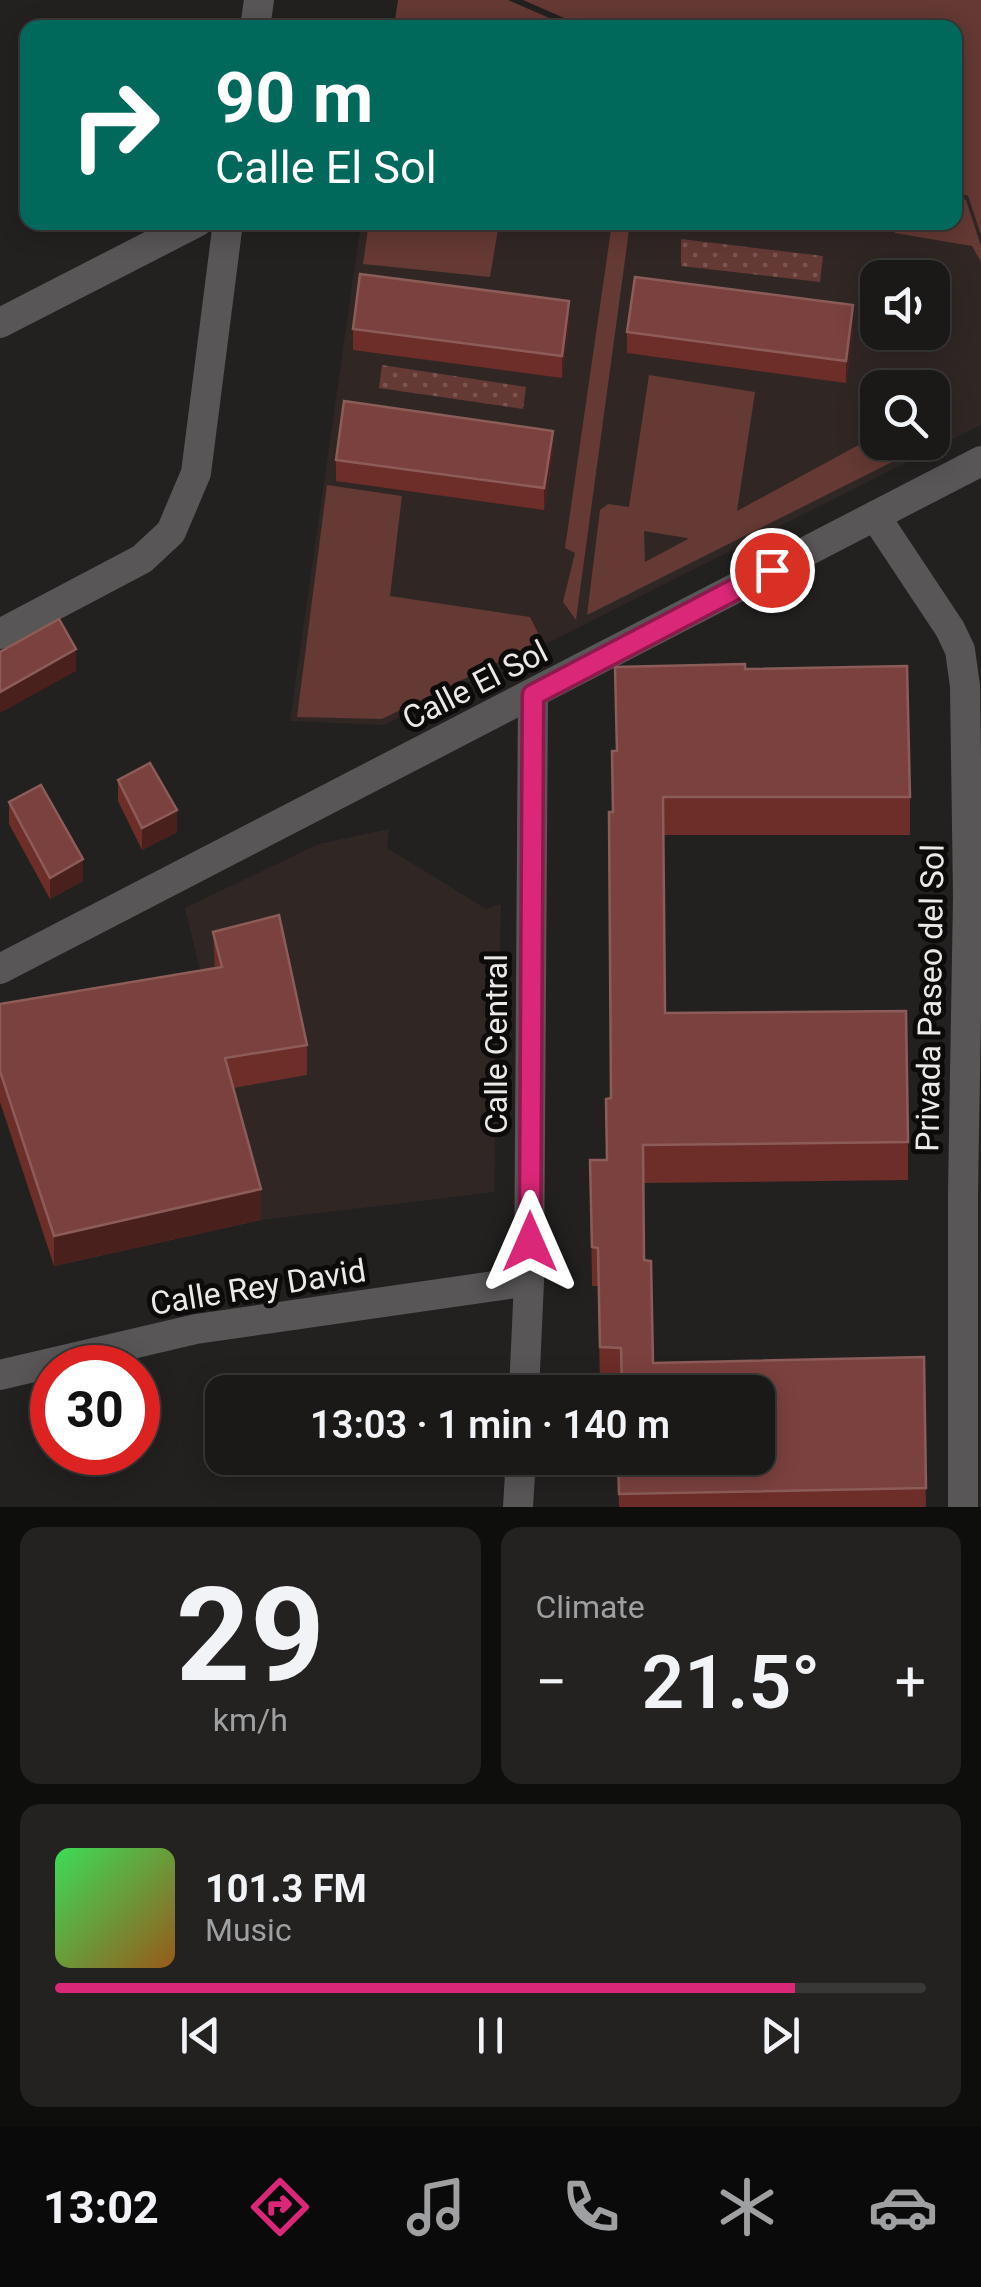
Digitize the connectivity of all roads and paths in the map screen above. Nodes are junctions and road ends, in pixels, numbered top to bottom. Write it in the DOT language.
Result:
graph roads {
  1 [pos="181,230"];
  2 [pos="227,230"];
  3 [pos="0,323"];
  4 [pos="981,460"];
  5 [pos="875,516"];
  6 [pos="0,634"];
  7 [pos="533,695"];
  8 [pos="0,969"];
  9 [pos="972,1193"];
  10 [pos="529,1281"];
  11 [pos="0,1375"];
  12 [pos="525,1375"];
  13 [pos="519,1475"];
  14 [pos="518,1507"];
  15 [pos="962,1507"];
  1 -- 3 [label="street"];
  2 -- 6 [label="street"];
  4 -- 5 [label="street, Calle El Sol"];
  5 -- 7 [label="street, Calle El Sol"];
  5 -- 9 [label="street, Privada Paseo del Sol"];
  7 -- 8 [label="street, Calle El Sol"];
  7 -- 10 [label="street, Calle Central"];
  9 -- 15 [label="street, Privada Paseo del Sol"];
  10 -- 11 [label="street, Calle Rey David"];
  10 -- 12 [label="street, Calle Central"];
  13 -- 14 [label="street"];
}
